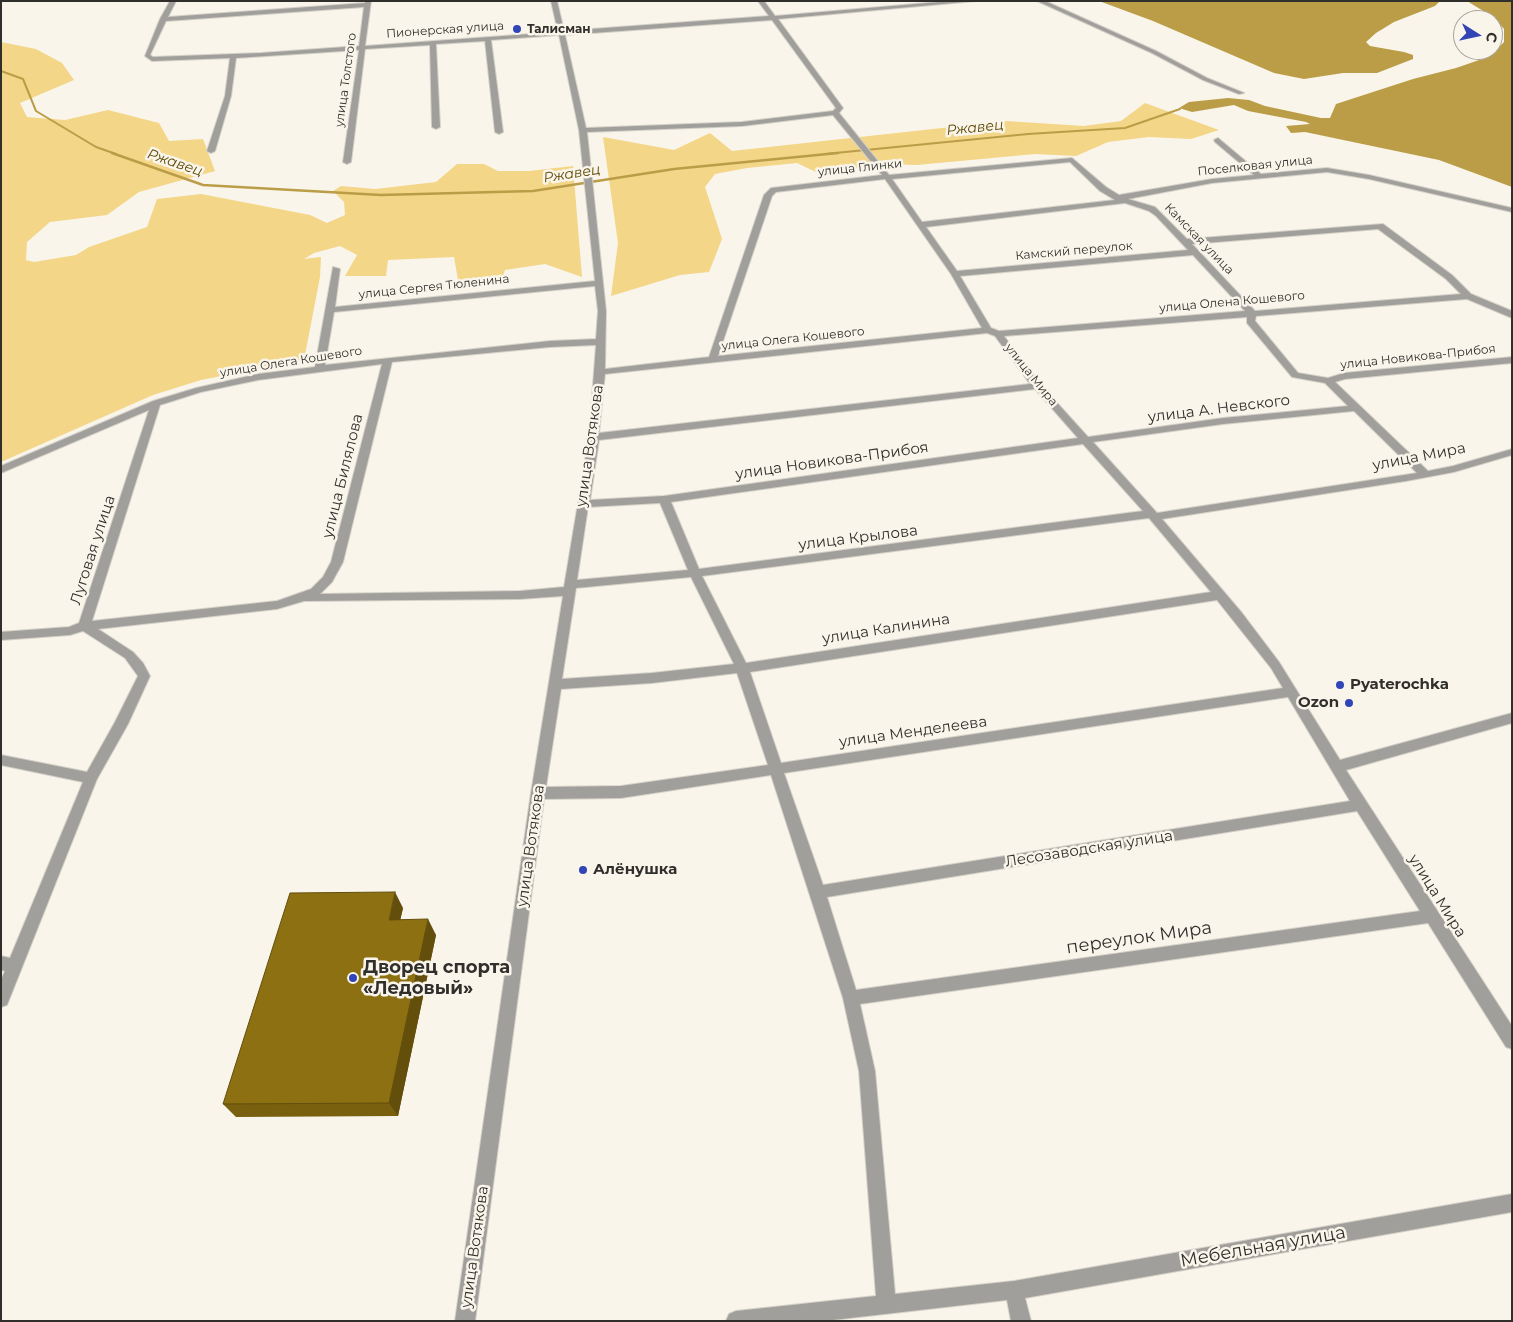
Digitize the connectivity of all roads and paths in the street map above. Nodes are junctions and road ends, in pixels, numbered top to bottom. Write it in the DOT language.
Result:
graph roads {
  1 [pos="173,1"];
  2 [pos="554,1"];
  3 [pos="761,1"];
  4 [pos="973,1"];
  5 [pos="1040,1"];
  6 [pos="367,3"];
  7 [pos="772,18"];
  8 [pos="163,19"];
  9 [pos="561,33"];
  10 [pos="488,38"];
  11 [pos="433,42"];
  12 [pos="362,47"];
  13 [pos="233,56"];
  14 [pos="1241,92"];
  15 [pos="835,113"];
  16 [pos="436,128"];
  17 [pos="584,130"];
  18 [pos="499,132"];
  19 [pos="1218,140"];
  20 [pos="211,151"];
  21 [pos="347,162"];
  22 [pos="886,177"];
  23 [pos="1260,177"];
  24 [pos="1121,200"];
  25 [pos="1512,210"];
  26 [pos="919,225"];
  27 [pos="1186,242"];
  28 [pos="1194,252"];
  29 [pos="336,269"];
  30 [pos="955,274"];
  31 [pos="599,283"];
  32 [pos="1468,296"];
  33 [pos="330,310"];
  34 [pos="1252,313"];
  35 [pos="1512,315"];
  36 [pos="993,332"];
  37 [pos="601,342"];
  38 [pos="388,360"];
  39 [pos="1512,360"];
  40 [pos="712,361"];
  41 [pos="320,368"];
  42 [pos="600,372"];
  43 [pos="1328,381"];
  44 [pos="1037,386"];
  45 [pos="156,403"];
  46 [pos="1356,408"];
  47 [pos="594,437"];
  48 [pos="1086,442"];
  49 [pos="1512,452"];
  50 [pos="1,470"];
  51 [pos="1425,474"];
  52 [pos="664,499"];
  53 [pos="582,504"];
  54 [pos="1152,515"];
  55 [pos="695,573"];
  56 [pos="569,588"];
  57 [pos="1220,595"];
  58 [pos="301,598"];
  59 [pos="84,626"];
  60 [pos="1,636"];
  61 [pos="742,668"];
  62 [pos="556,684"];
  63 [pos="1292,692"];
  64 [pos="1512,718"];
  65 [pos="1,760"];
  66 [pos="1336,767"];
  67 [pos="776,769"];
  68 [pos="91,778"];
  69 [pos="538,792"];
  70 [pos="1360,806"];
  71 [pos="818,892"];
  72 [pos="1432,916"];
  73 [pos="8,965"];
  74 [pos="851,998"];
  75 [pos="1,1000"];
  76 [pos="1512,1041"];
  77 [pos="1512,1203"];
  78 [pos="1014,1290"];
  79 [pos="886,1304"];
  80 [pos="464,1321"];
  81 [pos="736,1321"];
  82 [pos="1021,1321"];
  1 -- 8 [label="street"];
  2 -- 9 [label="street, улица Вотякова"];
  3 -- 7 [label="street"];
  4 -- 7 [label="street, Пионерская улица"];
  5 -- 14 [label="street"];
  6 -- 8 [label="street"];
  6 -- 12 [label="street, улица Толстого"];
  7 -- 9 [label="street, Пионерская улица"];
  7 -- 15 [label="street"];
  8 -- 13 [label="street, Пионерская улица"];
  9 -- 10 [label="street, Пионерская улица"];
  9 -- 17 [label="street, улица Вотякова"];
  10 -- 11 [label="street, Пионерская улица"];
  10 -- 18 [label="street"];
  11 -- 12 [label="street, Пионерская улица"];
  11 -- 16 [label="street"];
  12 -- 13 [label="street, Пионерская улица"];
  12 -- 21 [label="street, улица Толстого"];
  13 -- 20 [label="street"];
  15 -- 17 [label="street"];
  15 -- 22 [label="street, улица Мира"];
  17 -- 31 [label="street, улица Вотякова"];
  19 -- 23 [label="street"];
  22 -- 24 [label="street, улица Глинки"];
  22 -- 26 [label="street, улица Мира"];
  22 -- 40 [label="street, улица Глинки"];
  23 -- 24 [label="street, Поселковая улица"];
  23 -- 25 [label="street, Поселковая улица"];
  24 -- 26 [label="street, Поселковая улица"];
  24 -- 27 [label="street, Камская улица"];
  26 -- 30 [label="street, улица Мира"];
  27 -- 28 [label="street, Камская улица"];
  27 -- 32 [label="street"];
  28 -- 30 [label="street, Камский переулок"];
  28 -- 34 [label="street, Камская улица"];
  29 -- 33 [label="street"];
  30 -- 36 [label="street, улица Мира"];
  31 -- 33 [label="street, улица Сергея Тюленина"];
  31 -- 37 [label="street, улица Вотякова"];
  32 -- 34 [label="street, улица Олена Кошевого"];
  32 -- 35 [label="street"];
  33 -- 41 [label="street"];
  34 -- 36 [label="street, улица Олена Кошевого"];
  34 -- 43 [label="street"];
  36 -- 40 [label="street, улица Олега Кошевого"];
  36 -- 44 [label="street, улица Мира"];
  37 -- 38 [label="street, улица Олега Кошевого"];
  37 -- 42 [label="street, улица Вотякова"];
  38 -- 41 [label="street, улица Олега Кошевого"];
  38 -- 58 [label="street, улица Билялова"];
  39 -- 43 [label="street, улица Новикова-Прибоя"];
  40 -- 42 [label="street, улица Олега Кошевого"];
  41 -- 45 [label="street, улица Олега Кошевого"];
  42 -- 47 [label="street, улица Вотякова"];
  43 -- 46 [label="street"];
  44 -- 47 [label="street"];
  44 -- 48 [label="street, улица Мира"];
  45 -- 50 [label="street, улица Олега Кошевого"];
  45 -- 59 [label="street, Луговая улица"];
  46 -- 48 [label="street, улица А. Невского"];
  46 -- 51 [label="street"];
  47 -- 53 [label="street, улица Вотякова"];
  48 -- 52 [label="street, улица Новикова-Прибоя"];
  48 -- 54 [label="street, улица Мира"];
  49 -- 51 [label="street, улица Мира"];
  51 -- 54 [label="street, улица Мира"];
  52 -- 53 [label="street, улица Новикова-Прибоя"];
  52 -- 55 [label="street"];
  53 -- 56 [label="street, улица Вотякова"];
  54 -- 55 [label="street, улица Крылова"];
  54 -- 57 [label="street, улица Мира"];
  55 -- 56 [label="street, улица Крылова"];
  55 -- 61 [label="street"];
  56 -- 58 [label="street, улица Крылова"];
  56 -- 62 [label="street, улица Вотякова"];
  57 -- 61 [label="street, улица Калинина"];
  57 -- 63 [label="street, улица Мира"];
  58 -- 59 [label="street"];
  59 -- 60 [label="street, Луговая улица"];
  59 -- 68 [label="street"];
  61 -- 62 [label="street, улица Калинина"];
  61 -- 67 [label="street"];
  62 -- 69 [label="street, улица Вотякова"];
  63 -- 66 [label="street, улица Мира"];
  63 -- 67 [label="street, улица Менделеева"];
  64 -- 66 [label="street"];
  65 -- 68 [label="street"];
  66 -- 70 [label="street, улица Мира"];
  67 -- 69 [label="street, улица Менделеева"];
  67 -- 71 [label="street"];
  68 -- 73 [label="street"];
  69 -- 80 [label="street, улица Вотякова"];
  70 -- 71 [label="street, Лесозаводская улица"];
  70 -- 72 [label="street, улица Мира"];
  71 -- 74 [label="street"];
  72 -- 74 [label="street, переулок Мира"];
  72 -- 76 [label="street, улица Мира"];
  73 -- 75 [label="street"];
  74 -- 79 [label="street"];
  77 -- 78 [label="street, Мебельная улица"];
  78 -- 79 [label="street, Мебельная улица"];
  78 -- 82 [label="street"];
  79 -- 81 [label="street, Мебельная улица"];
}
